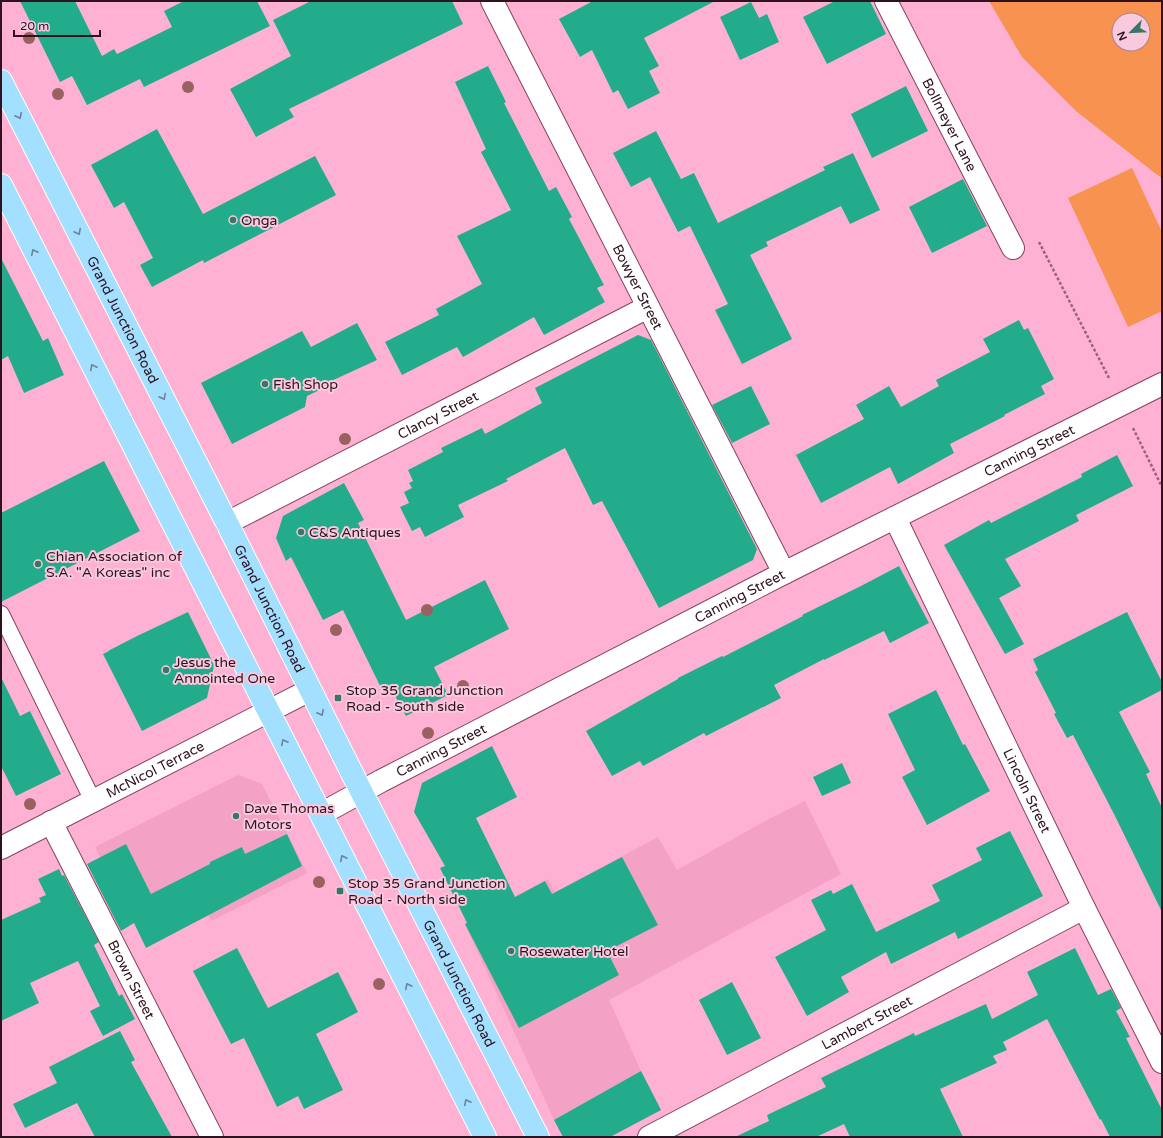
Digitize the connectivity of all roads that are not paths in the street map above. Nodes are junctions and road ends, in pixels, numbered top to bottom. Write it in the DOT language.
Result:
graph roads {
  1 [pos="492,1"];
  2 [pos="886,1"];
  3 [pos="1,81"];
  4 [pos="1,185"];
  5 [pos="1013,248"];
  6 [pos="648,307"];
  7 [pos="1162,384"];
  8 [pos="895,518"];
  9 [pos="227,523"];
  10 [pos="784,573"];
  11 [pos="1,614"];
  12 [pos="310,690"];
  13 [pos="268,711"];
  14 [pos="362,793"];
  15 [pos="93,801"];
  16 [pos="321,814"];
  17 [pos="51,822"];
  18 [pos="1,848"];
  19 [pos="1084,908"];
  20 [pos="1162,1062"];
  21 [pos="212,1137"];
  22 [pos="484,1137"];
  23 [pos="538,1137"];
  24 [pos="649,1137"];
  1 -- 6 [label="street, Bowyer Street"];
  2 -- 5 [label="street, Bollmeyer Lane"];
  3 -- 9 [label="highway, Grand Junction Road, one-way"];
  13 -- 4 [label="highway, one-way"];
  6 -- 9 [label="street, Clancy Street"];
  6 -- 10 [label="street, Bowyer Street"];
  7 -- 8 [label="street, Canning Street"];
  8 -- 10 [label="street, Canning Street"];
  8 -- 19 [label="street, Lincoln Street"];
  9 -- 12 [label="highway, Grand Junction Road"];
  10 -- 14 [label="street, Canning Street"];
  11 -- 15 [label="lane"];
  12 -- 13 [label="street, McNicol Terrace"];
  12 -- 14 [label="highway, Grand Junction Road, one-way"];
  13 -- 15 [label="street, McNicol Terrace"];
  16 -- 13 [label="highway, one-way"];
  14 -- 16 [label="street, Canning Street"];
  14 -- 23 [label="highway, Grand Junction Road"];
  15 -- 17 [label="street, McNicol Terrace"];
  22 -- 16 [label="highway, one-way"];
  17 -- 18 [label="street, McNicol Terrace"];
  17 -- 21 [label="street, Brown Street"];
  19 -- 20 [label="street, Lincoln Street"];
  19 -- 24 [label="street, Lambert Street"];
}
